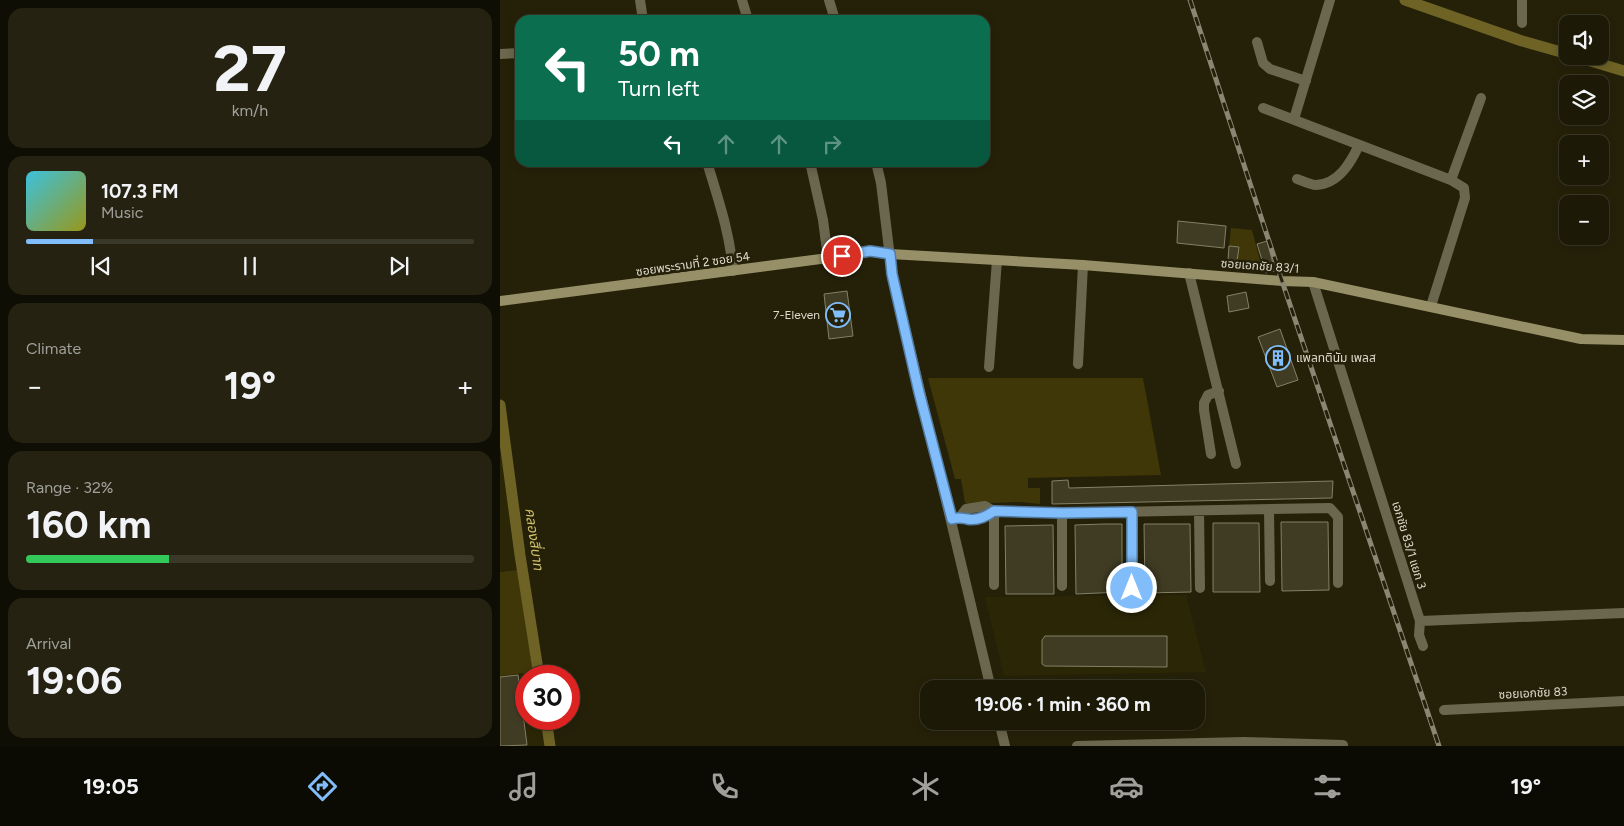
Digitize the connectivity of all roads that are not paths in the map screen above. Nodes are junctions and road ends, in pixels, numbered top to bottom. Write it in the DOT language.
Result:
graph roads {
  1 [pos="640,0"];
  2 [pos="742,0"];
  3 [pos="829,0"];
  4 [pos="1330,0"];
  5 [pos="1522,0"];
  6 [pos="642,15"];
  7 [pos="746,15"];
  8 [pos="834,15"];
  9 [pos="1522,23"];
  10 [pos="1257,42"];
  11 [pos="515,53"];
  12 [pos="500,54"];
  13 [pos="1306,81"];
  14 [pos="1482,98"];
  15 [pos="1263,108"];
  16 [pos="1294,119"];
  17 [pos="1359,145"];
  18 [pos="709,167"];
  19 [pos="811,167"];
  20 [pos="877,167"];
  21 [pos="1297,179"];
  22 [pos="1451,180"];
  23 [pos="890,254"];
  24 [pos="828,258"];
  25 [pos="997,260"];
  26 [pos="1083,266"];
  27 [pos="733,271"];
  28 [pos="1190,273"];
  29 [pos="1313,282"];
  30 [pos="500,301"];
  31 [pos="1431,306"];
  32 [pos="1624,340"];
  33 [pos="1078,364"];
  34 [pos="989,367"];
  35 [pos="1219,392"];
  36 [pos="1211,454"];
  37 [pos="1236,464"];
  38 [pos="1269,510"];
  39 [pos="994,511"];
  40 [pos="1199,511"];
  41 [pos="1132,512"];
  42 [pos="1062,513"];
  43 [pos="956,518"];
  44 [pos="1270,581"];
  45 [pos="1338,583"];
  46 [pos="994,585"];
  47 [pos="1062,586"];
  48 [pos="1132,588"];
  49 [pos="1200,588"];
  50 [pos="1624,613"];
  51 [pos="1420,621"];
  52 [pos="1423,646"];
  53 [pos="989,680"];
  54 [pos="1624,701"];
  55 [pos="1444,710"];
  56 [pos="1001,730"];
  57 [pos="1343,745"];
  58 [pos="1005,746"];
  59 [pos="1077,746"];
  1 -- 6 [label="street"];
  2 -- 7 [label="street"];
  3 -- 8 [label="street"];
  4 -- 13 [label="street"];
  5 -- 9 [label="street"];
  10 -- 13 [label="street"];
  11 -- 12 [label="street"];
  13 -- 16 [label="street"];
  14 -- 22 [label="street"];
  15 -- 16 [label="street"];
  16 -- 17 [label="street"];
  17 -- 21 [label="street"];
  17 -- 22 [label="street"];
  18 -- 27 [label="street"];
  19 -- 24 [label="street"];
  20 -- 23 [label="street"];
  22 -- 31 [label="street"];
  23 -- 24 [label="street, ซอยพระรามที่ 2 ซอย 54"];
  23 -- 25 [label="street, ซอยเอกชัย 83/1"];
  23 -- 43 [label="street"];
  24 -- 27 [label="street, ซอยพระรามที่ 2 ซอย 54"];
  25 -- 26 [label="street, ซอยเอกชัย 83/1"];
  25 -- 34 [label="street"];
  26 -- 28 [label="street, ซอยเอกชัย 83/1"];
  26 -- 33 [label="street"];
  27 -- 30 [label="street, ซอยพระรามที่ 2 ซอย 54"];
  28 -- 29 [label="street, ซอยเอกชัย 83/1"];
  28 -- 35 [label="street"];
  29 -- 31 [label="street, ซอยเอกชัย 83/1"];
  29 -- 51 [label="street, เอกชัย 83/1 แยก 3"];
  31 -- 32 [label="street, ซอยเอกชัย 83/1"];
  35 -- 36 [label="street"];
  35 -- 37 [label="street"];
  38 -- 40 [label="street"];
  38 -- 44 [label="street"];
  38 -- 45 [label="street"];
  39 -- 42 [label="street"];
  39 -- 43 [label="street"];
  39 -- 46 [label="street"];
  40 -- 41 [label="street"];
  40 -- 49 [label="street"];
  41 -- 42 [label="street"];
  41 -- 48 [label="street"];
  42 -- 47 [label="street"];
  43 -- 53 [label="street"];
  50 -- 51 [label="street"];
  51 -- 52 [label="street, เอกชัย 83/1 แยก 3"];
  54 -- 55 [label="street, ซอยเอกชัย 83"];
  56 -- 58 [label="street"];
  57 -- 59 [label="street"];
}
